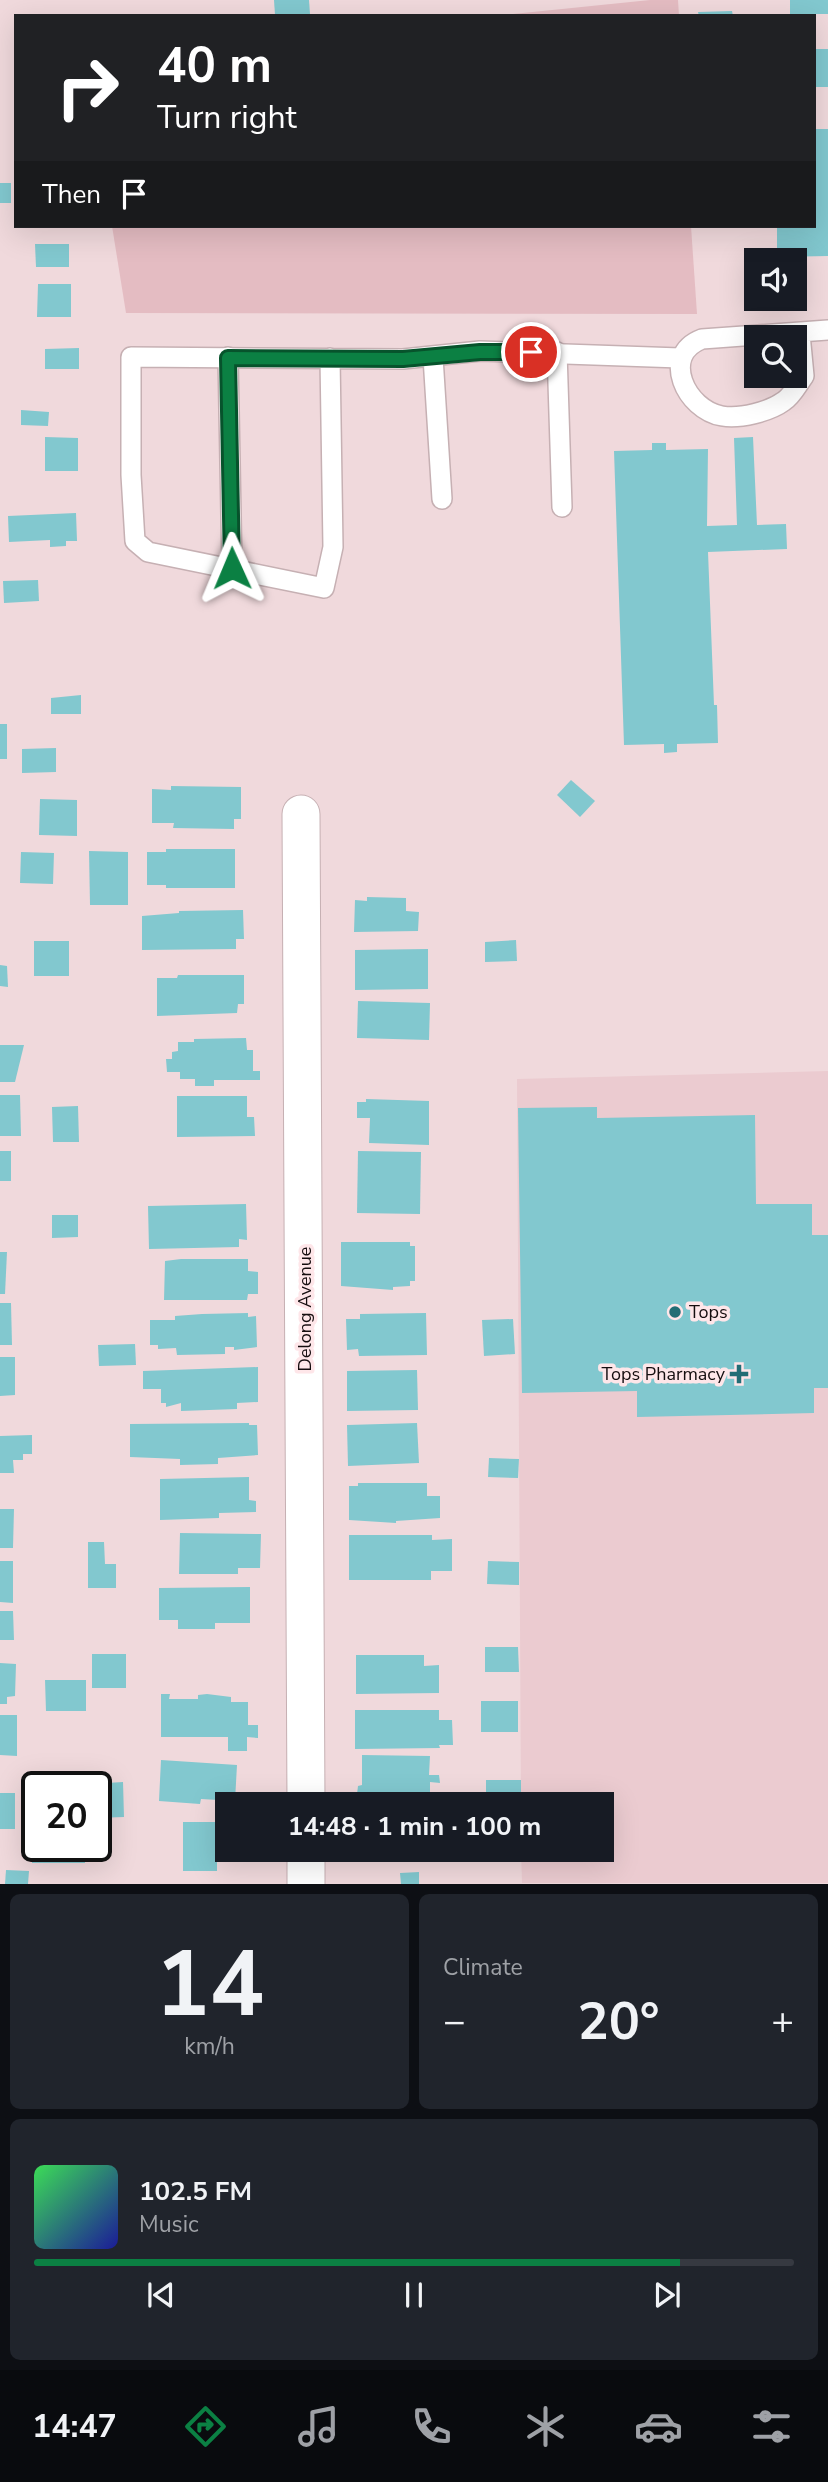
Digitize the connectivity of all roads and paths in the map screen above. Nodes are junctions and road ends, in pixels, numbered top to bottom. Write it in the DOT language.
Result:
graph roads {
  1 [pos="828,330"];
  2 [pos="807,333"];
  3 [pos="744,337"];
  4 [pos="557,352"];
  5 [pos="433,357"];
  6 [pos="228,358"];
  7 [pos="330,358"];
  8 [pos="680,358"];
  9 [pos="795,388"];
  10 [pos="442,499"];
  11 [pos="562,507"];
  12 [pos="232,568"];
  13 [pos="301,814"];
  14 [pos="306,1792"];
  15 [pos="306,1862"];
  16 [pos="306,1884"];
  1 -- 2 [label="lane"];
  3 -- 8 [label="lane"];
  4 -- 5 [label="lane"];
  4 -- 8 [label="lane"];
  4 -- 11 [label="lane"];
  5 -- 7 [label="lane"];
  5 -- 10 [label="lane"];
  6 -- 7 [label="lane"];
  6 -- 12 [label="lane"];
  6 -- 12 [label="lane"];
  7 -- 12 [label="lane"];
  8 -- 9 [label="lane"];
  13 -- 14 [label="street, Delong Avenue"];
  15 -- 16 [label="street"];
}
